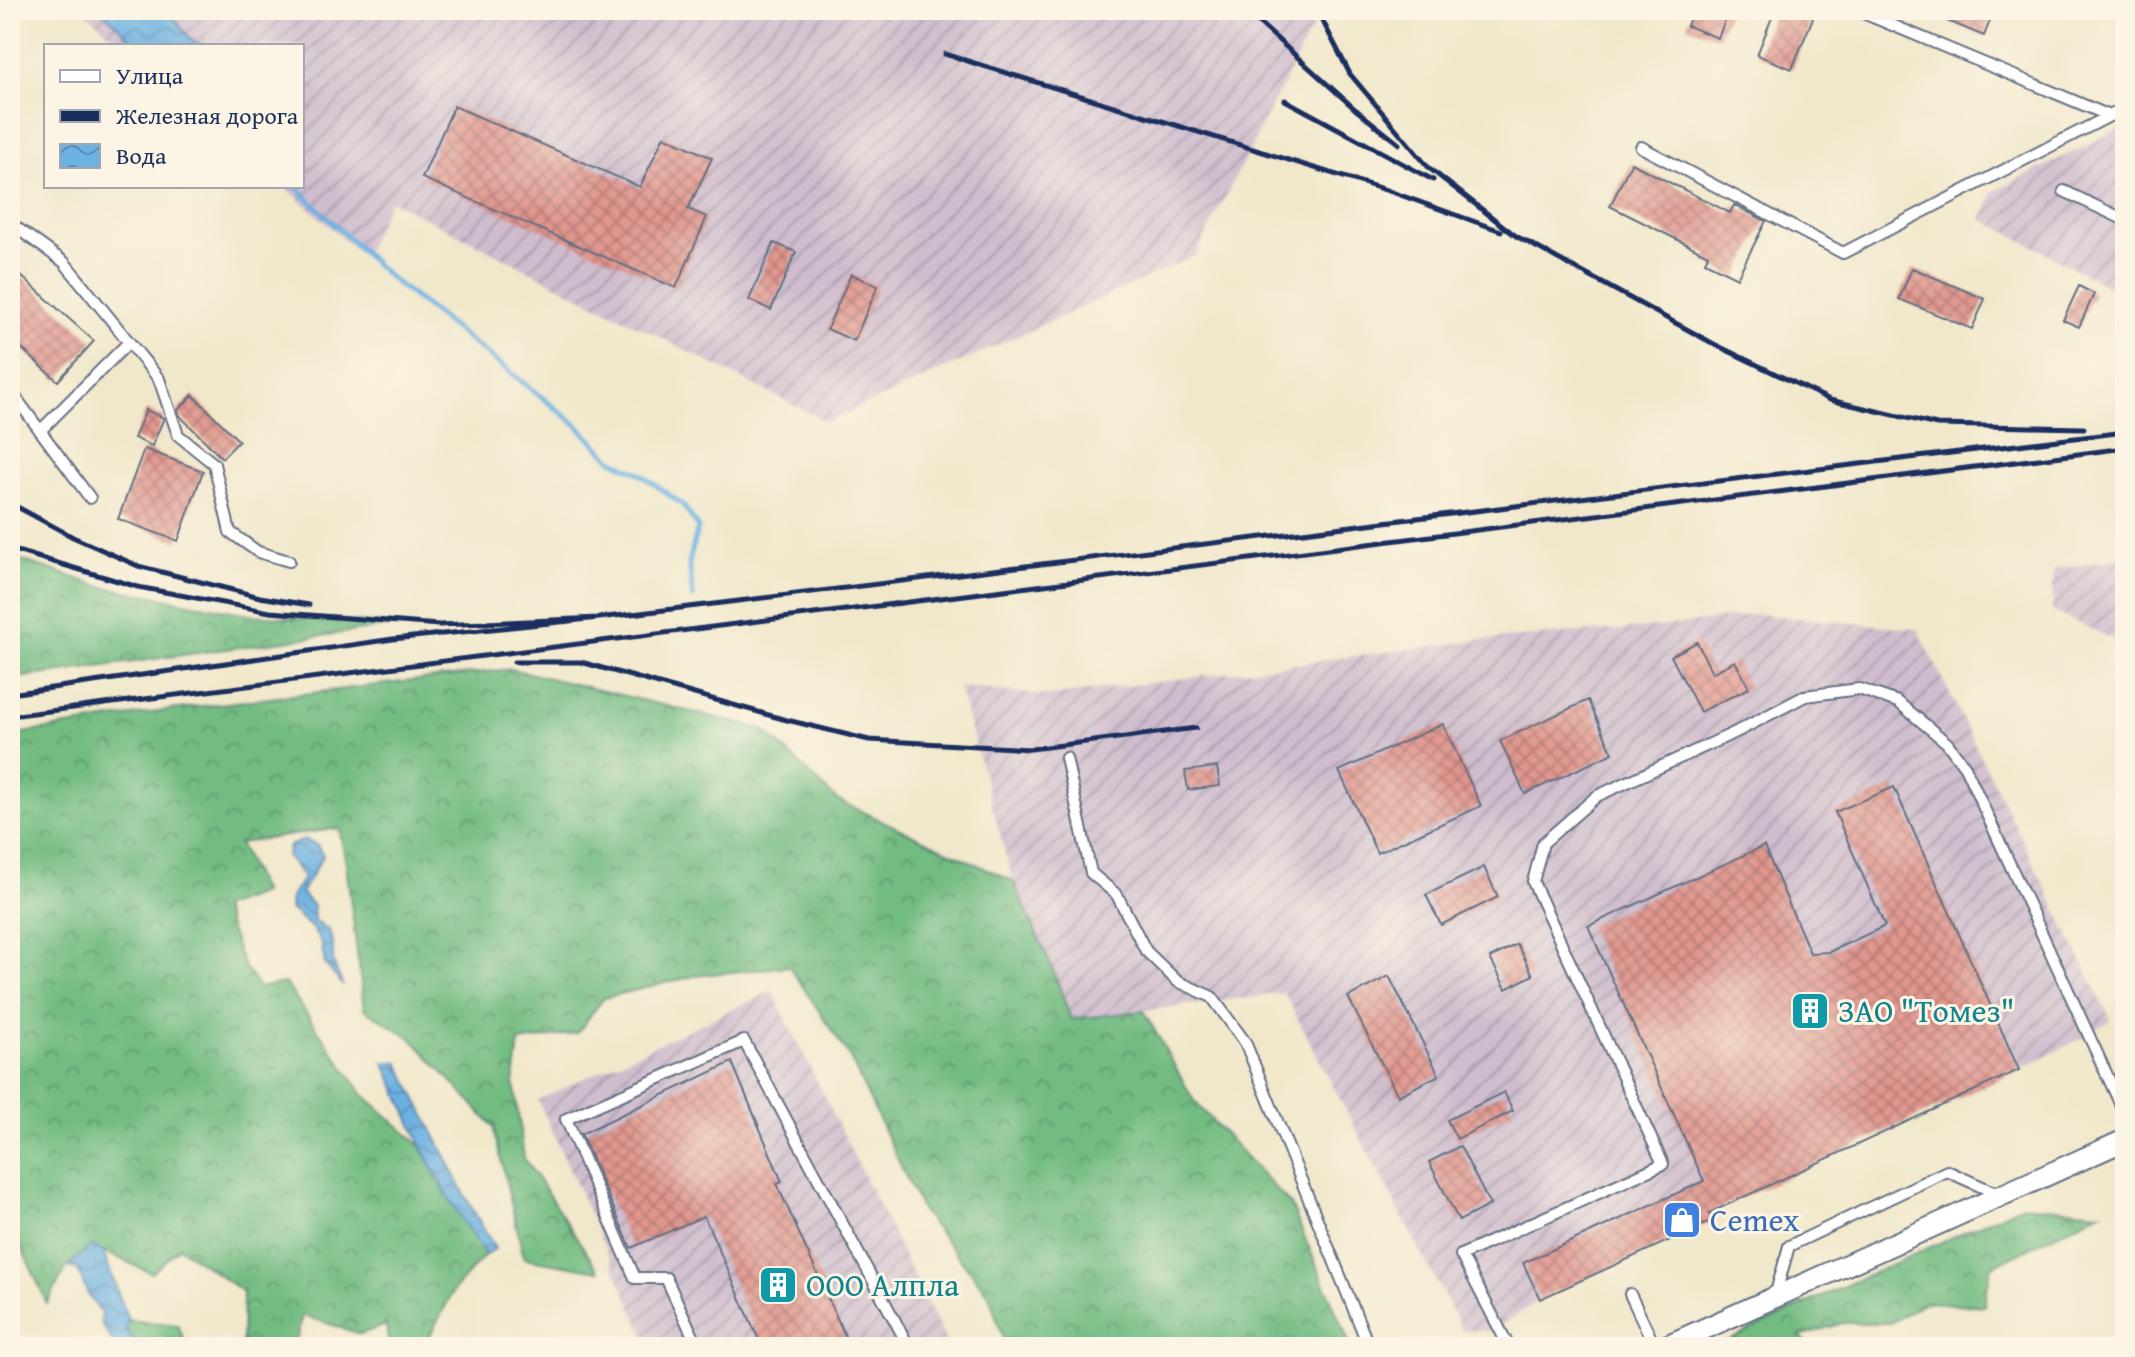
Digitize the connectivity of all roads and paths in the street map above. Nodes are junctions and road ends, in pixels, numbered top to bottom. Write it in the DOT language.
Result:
graph roads {
  1 [pos="1856,10"];
  2 [pos="2125,108"];
  3 [pos="2110,116"];
  4 [pos="1641,147"];
  5 [pos="2064,191"];
  6 [pos="2125,220"];
  7 [pos="10,223"];
  8 [pos="129,342"];
  9 [pos="10,390"];
  10 [pos="40,431"];
  11 [pos="90,498"];
  12 [pos="289,561"];
  13 [pos="1066,758"];
  14 [pos="2125,1114"];
  15 [pos="2125,1140"];
  16 [pos="2002,1195"];
  17 [pos="1630,1294"];
  18 [pos="1774,1298"];
  19 [pos="698,1347"];
  20 [pos="909,1347"];
  21 [pos="1369,1347"];
  22 [pos="1509,1347"];
  23 [pos="1655,1347"];
  24 [pos="1664,1347"];
  1 -- 3 [label="lane"];
  2 -- 3 [label="lane"];
  3 -- 4 [label="lane"];
  5 -- 6 [label="lane"];
  7 -- 8 [label="lane"];
  8 -- 10 [label="lane"];
  8 -- 12 [label="lane"];
  9 -- 10 [label="lane"];
  10 -- 11 [label="lane"];
  13 -- 21 [label="lane"];
  14 -- 22 [label="lane"];
  15 -- 16 [label="street"];
  16 -- 18 [label="street"];
  16 -- 18 [label="lane"];
  17 -- 23 [label="lane"];
  18 -- 24 [label="street"];
  19 -- 20 [label="lane"];
}
